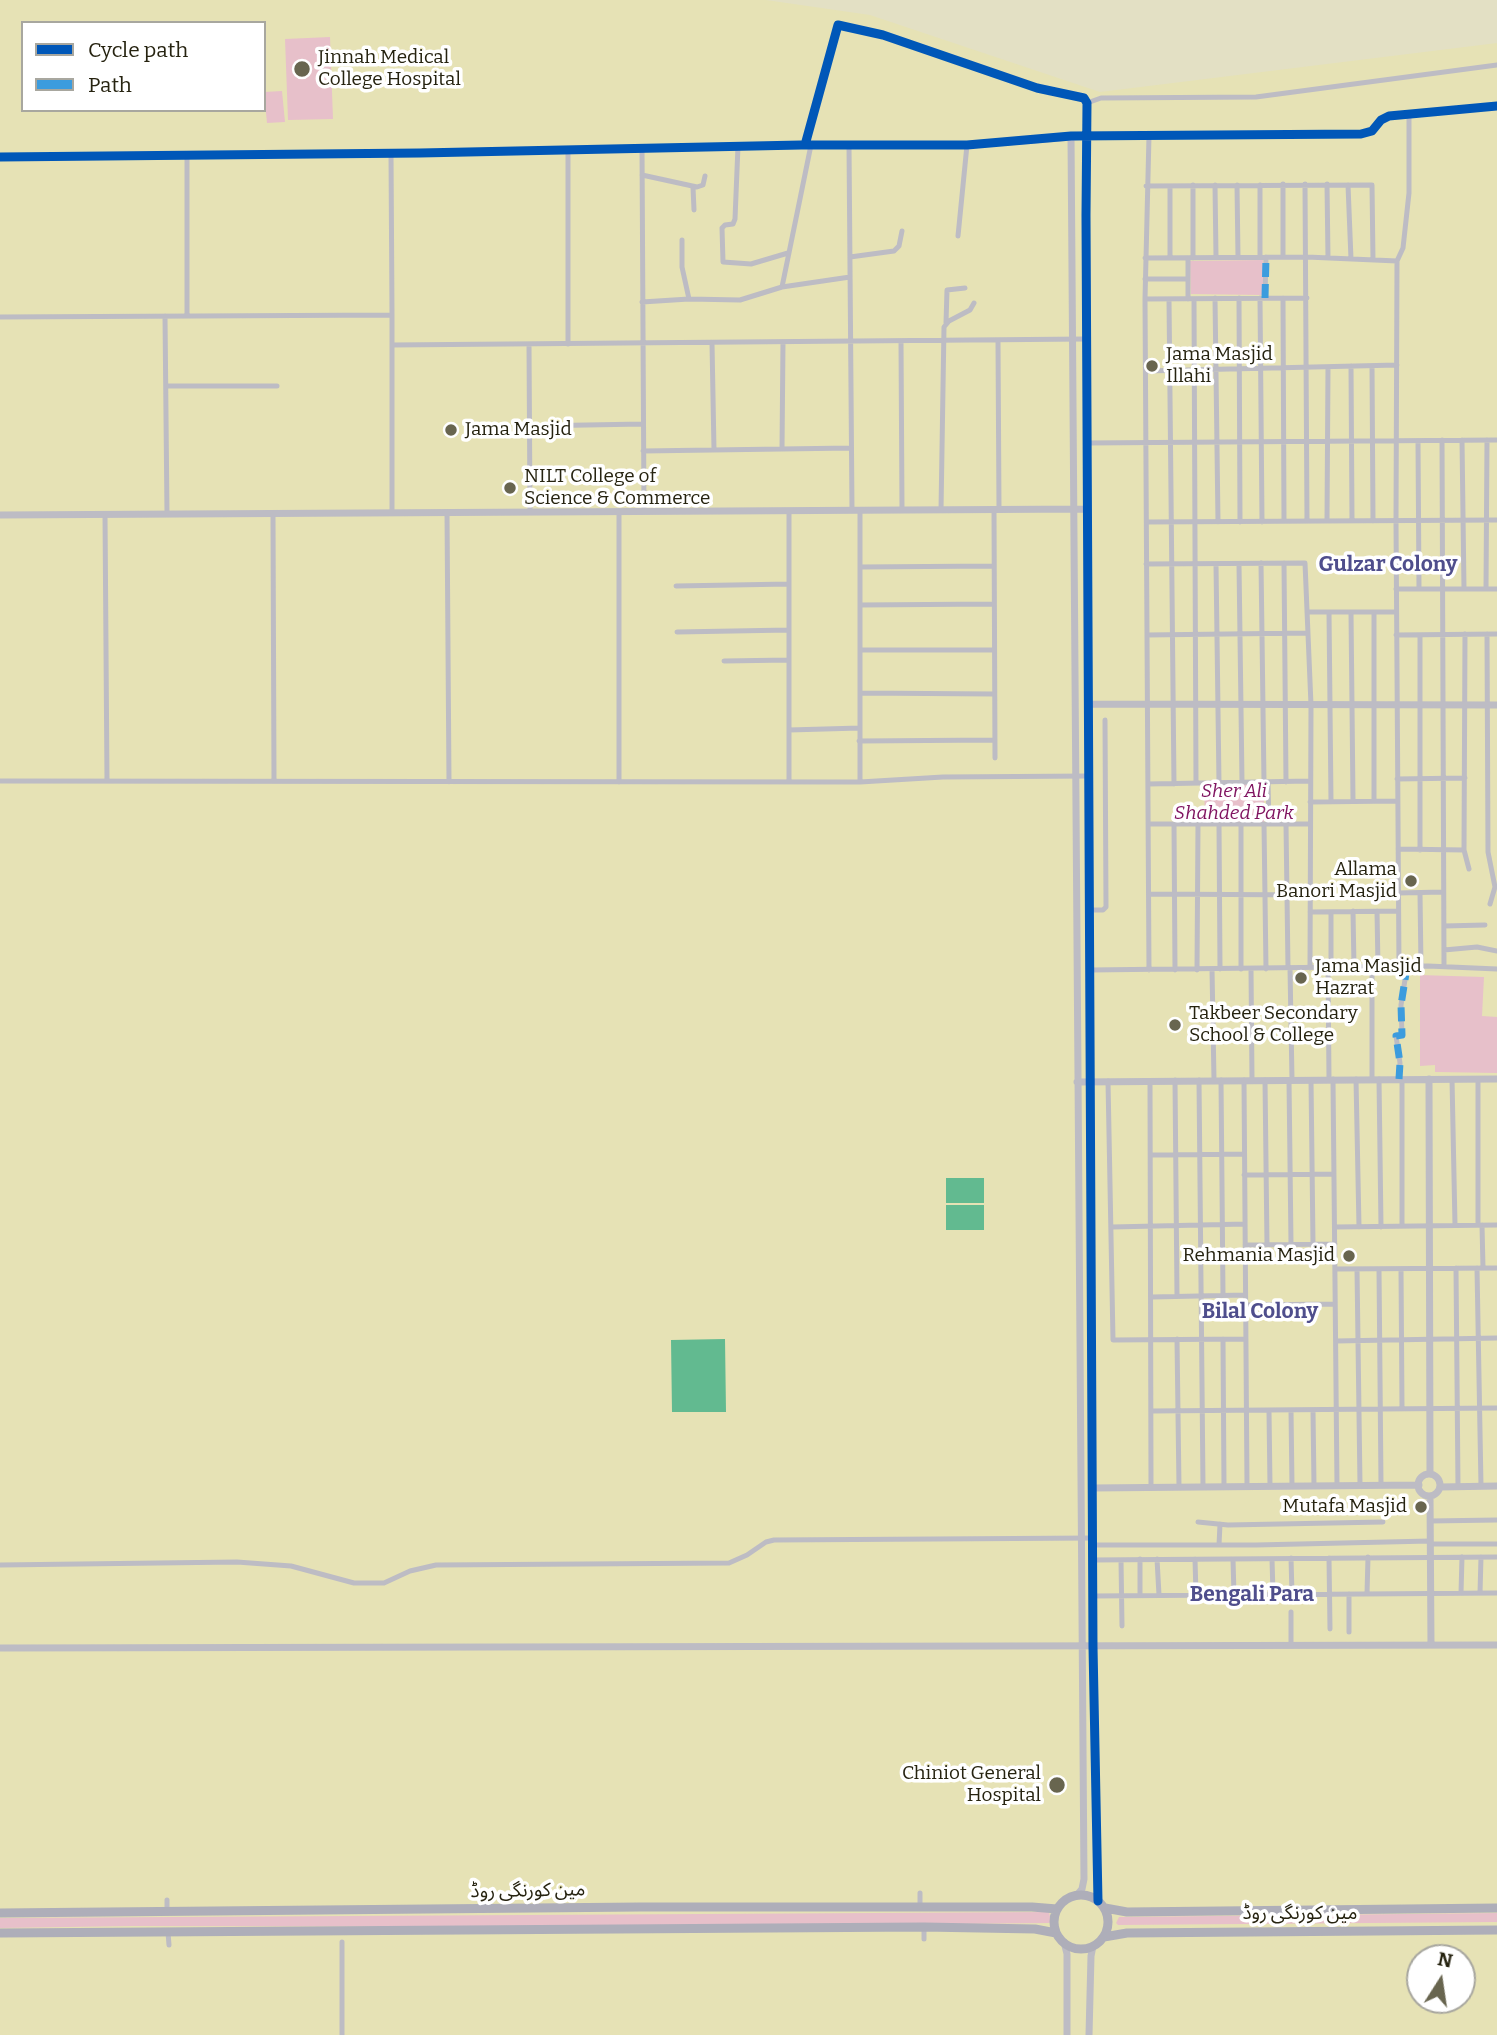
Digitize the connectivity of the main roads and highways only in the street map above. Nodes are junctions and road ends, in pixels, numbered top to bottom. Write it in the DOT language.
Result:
graph roads {
  1 [pos="1101,1904"];
  2 [pos="1497,1908"];
  3 [pos="1057,1909"];
  4 [pos="0,1913"];
  5 [pos="1497,1930"];
  6 [pos="0,1933"];
  7 [pos="1056,1933"];
  8 [pos="1104,1937"];
  1 -- 2 [label="main road, مین کورنگی روڈ"];
  1 -- 3 [label="main road"];
  1 -- 8 [label="main road"];
  3 -- 4 [label="main road, مین کورنگی روڈ"];
  3 -- 7 [label="main road"];
  5 -- 8 [label="main road, مین کورنگی روڈ"];
  6 -- 7 [label="main road, مین کورنگی روڈ"];
  7 -- 8 [label="main road"];
}
